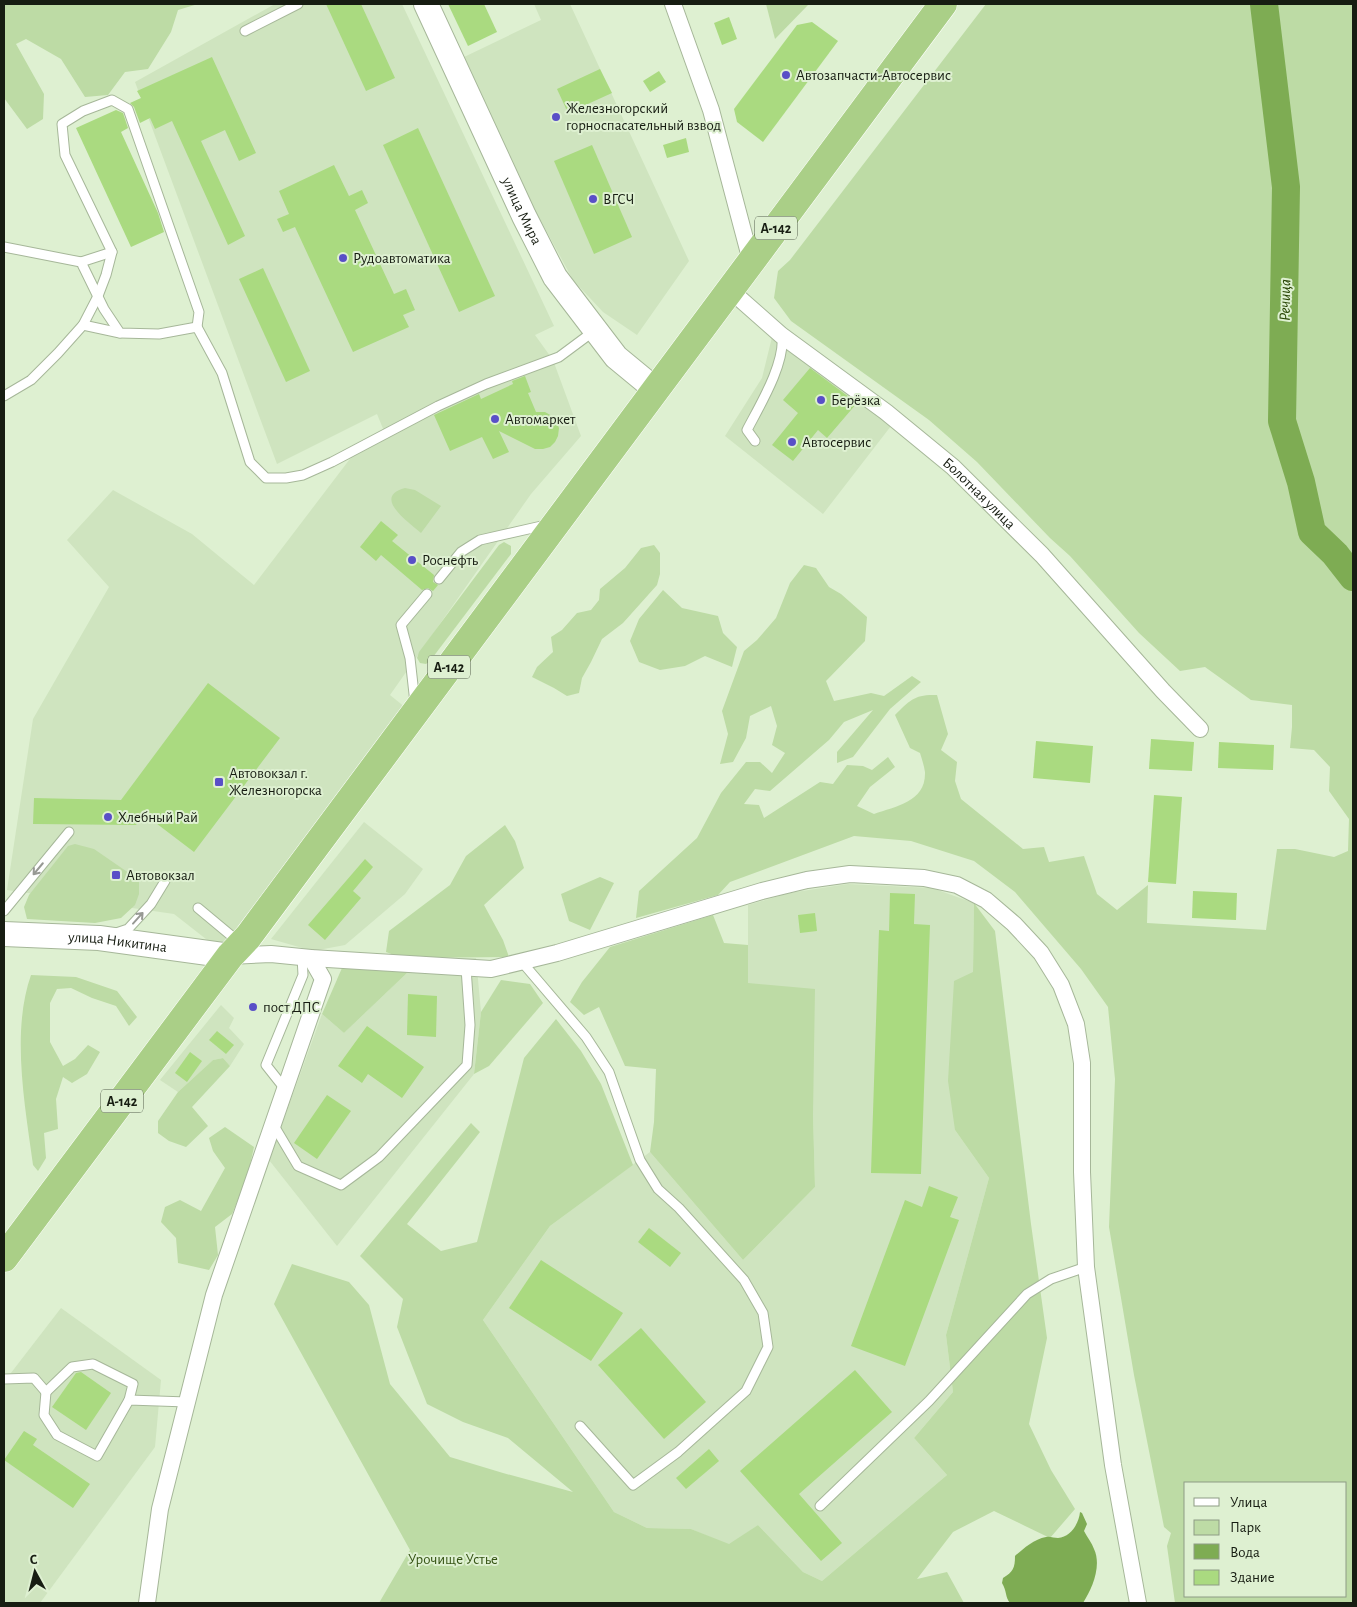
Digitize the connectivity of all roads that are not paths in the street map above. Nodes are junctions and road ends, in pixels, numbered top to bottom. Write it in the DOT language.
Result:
graph roads {
  1 [pos="298,4"];
  2 [pos="426,4"];
  3 [pos="673,4"];
  4 [pos="943,4"];
  5 [pos="245,31"];
  6 [pos="4,247"];
  7 [pos="112,252"];
  8 [pos="751,261"];
  9 [pos="81,262"];
  10 [pos="730,290"];
  11 [pos="98,296"];
  12 [pos="82,325"];
  13 [pos="197,328"];
  14 [pos="595,331"];
  15 [pos="120,333"];
  16 [pos="781,335"];
  17 [pos="656,390"];
  18 [pos="4,396"];
  19 [pos="755,441"];
  20 [pos="556,522"];
  21 [pos="439,579"];
  22 [pos="427,594"];
  23 [pos="416,712"];
  24 [pos="1200,729"];
  25 [pos="69,832"];
  26 [pos="165,881"];
  27 [pos="198,908"];
  28 [pos="4,910"];
  29 [pos="4,934"];
  30 [pos="99,938"];
  31 [pos="236,950"];
  32 [pos="307,958"];
  33 [pos="522,962"];
  34 [pos="466,968"];
  35 [pos="285,1089"];
  36 [pos="273,1124"];
  37 [pos="4,1258"];
  38 [pos="1086,1267"];
  39 [pos="4,1379"];
  40 [pos="46,1392"];
  41 [pos="129,1400"];
  42 [pos="187,1402"];
  43 [pos="580,1426"];
  44 [pos="820,1506"];
  45 [pos="148,1603"];
  46 [pos="1138,1603"];
  1 -- 5 [label="lane"];
  2 -- 14 [label="main road, улица Мира"];
  3 -- 8 [label="street"];
  4 -- 8 [label="highway, А-142"];
  6 -- 9 [label="lane"];
  7 -- 9 [label="lane"];
  7 -- 11 [label="lane"];
  7 -- 13 [label="lane"];
  8 -- 10 [label="highway, А-142"];
  9 -- 11 [label="lane"];
  10 -- 16 [label="street, Болотная улица"];
  10 -- 17 [label="highway, А-142"];
  11 -- 12 [label="lane"];
  11 -- 15 [label="lane"];
  12 -- 15 [label="lane"];
  12 -- 18 [label="lane"];
  13 -- 14 [label="lane"];
  13 -- 15 [label="lane"];
  14 -- 17 [label="main road, улица Мира"];
  16 -- 19 [label="lane"];
  16 -- 24 [label="street, Болотная улица"];
  17 -- 20 [label="highway, А-142"];
  20 -- 21 [label="lane"];
  20 -- 23 [label="highway, А-142"];
  22 -- 23 [label="lane"];
  23 -- 31 [label="highway, А-142"];
  25 -- 28 [label="lane, one-way"];
  30 -- 26 [label="lane, one-way"];
  27 -- 31 [label="lane"];
  29 -- 30 [label="main road, улица Никитина"];
  30 -- 31 [label="main road, улица Никитина"];
  31 -- 32 [label="street"];
  31 -- 37 [label="highway, А-142"];
  32 -- 34 [label="street"];
  32 -- 35 [label="street"];
  32 -- 35 [label="lane"];
  33 -- 34 [label="street"];
  33 -- 38 [label="street"];
  33 -- 43 [label="lane"];
  34 -- 36 [label="lane"];
  35 -- 36 [label="street"];
  36 -- 42 [label="street"];
  38 -- 44 [label="lane"];
  38 -- 46 [label="street"];
  39 -- 40 [label="lane"];
  40 -- 41 [label="lane"];
  40 -- 41 [label="lane"];
  41 -- 42 [label="lane"];
  42 -- 45 [label="street"];
}
